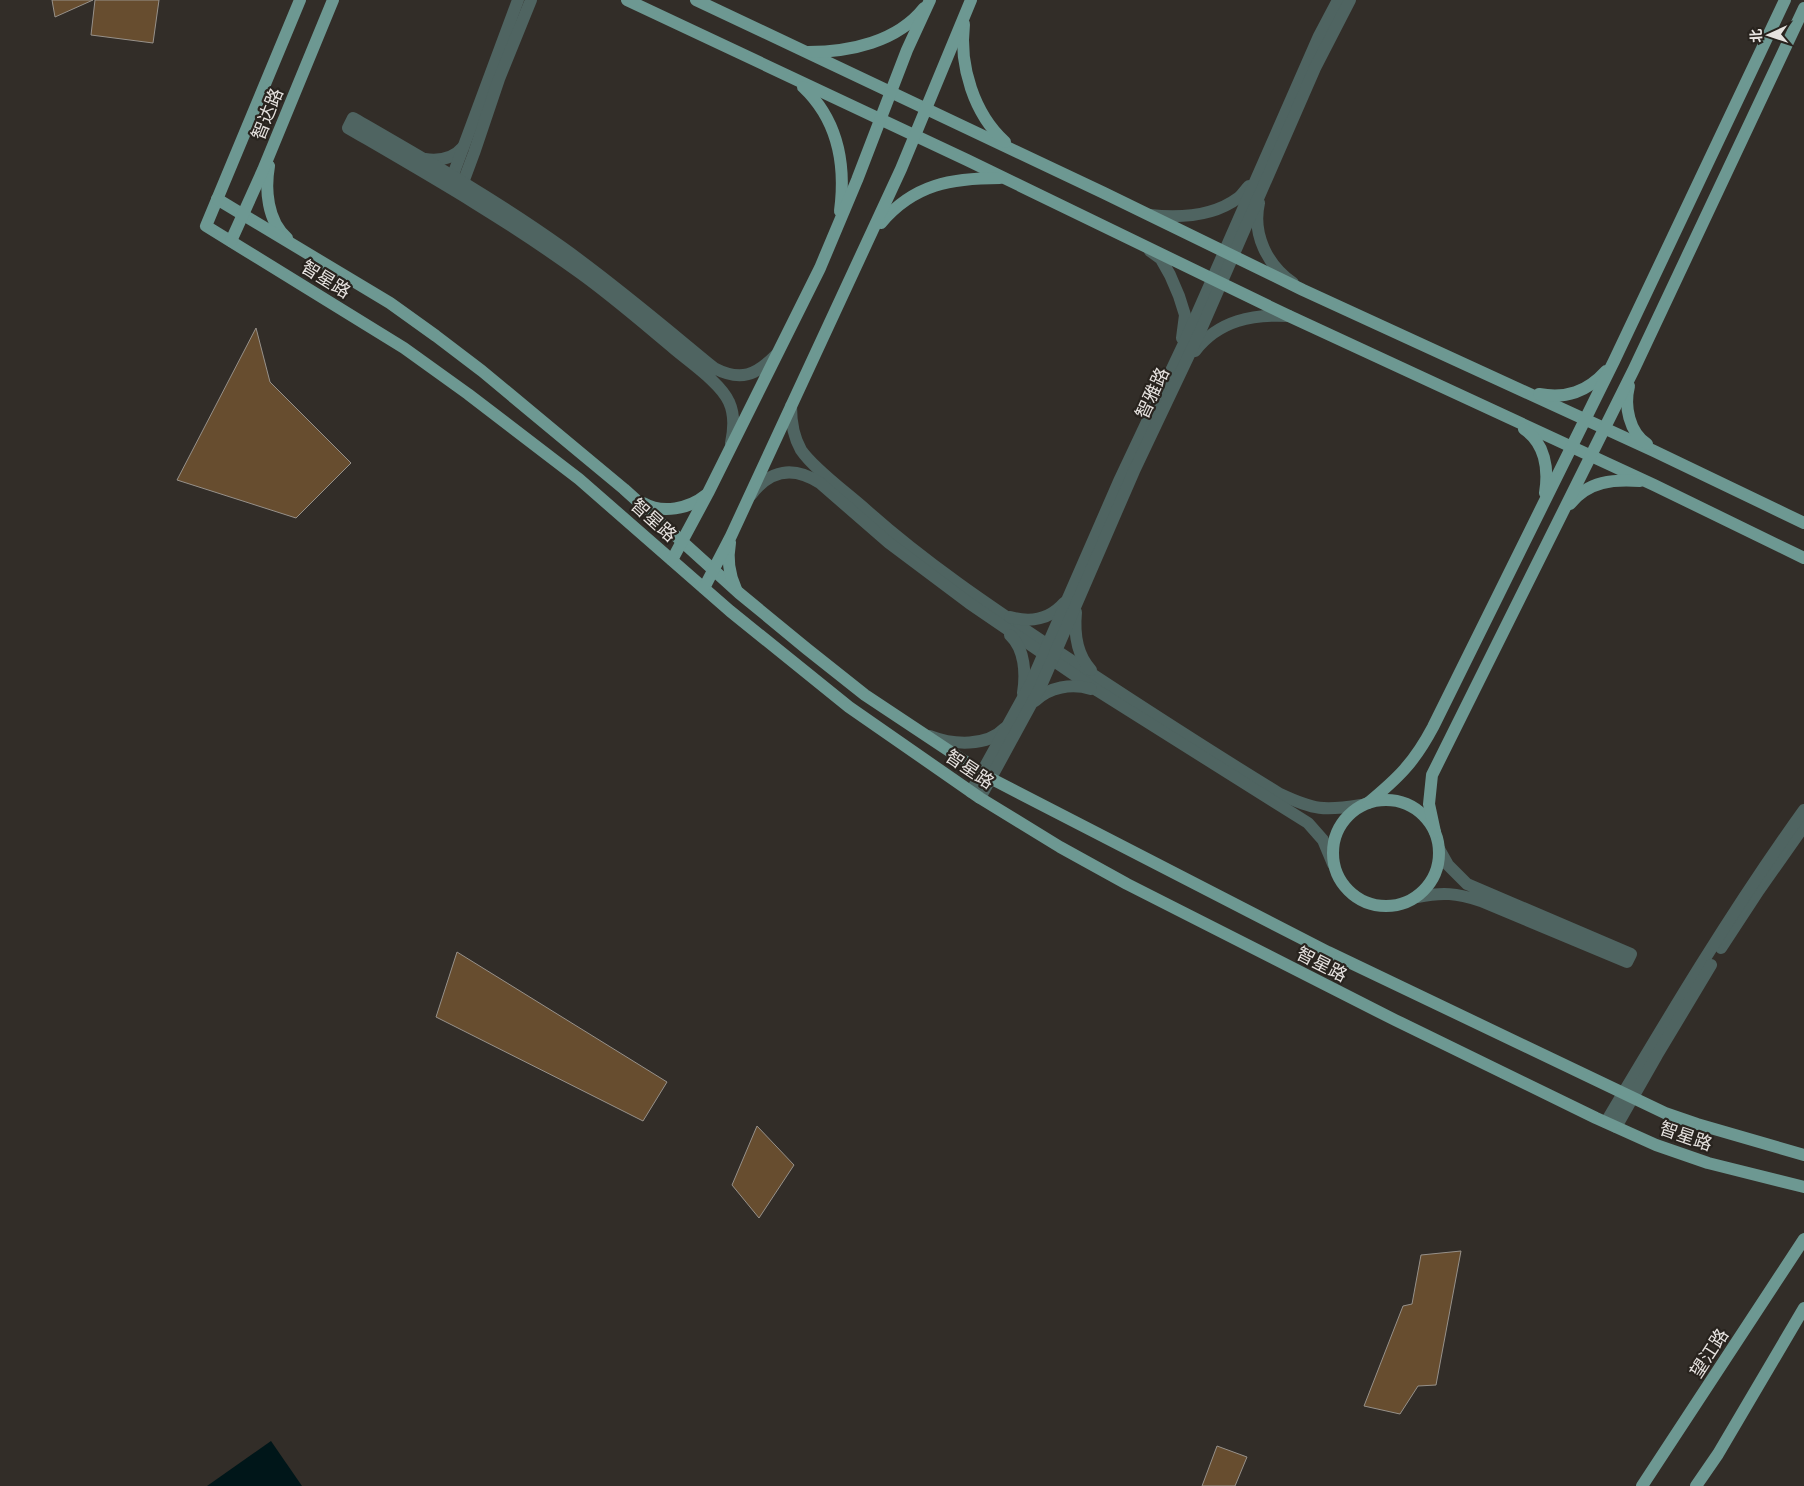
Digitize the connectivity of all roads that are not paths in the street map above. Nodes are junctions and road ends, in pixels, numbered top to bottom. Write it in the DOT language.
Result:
graph roads {
  1 [pos="300,0"];
  2 [pos="333,0"];
  3 [pos="518,0"];
  4 [pos="531,0"];
  5 [pos="627,0"];
  6 [pos="696,0"];
  7 [pos="930,0"];
  8 [pos="971,0"];
  9 [pos="1338,0"];
  10 [pos="1350,0"];
  11 [pos="1777,0"];
  12 [pos="1786,0"];
  13 [pos="1804,8"];
  14 [pos="965,13"];
  15 [pos="1778,17"];
  16 [pos="1804,18"];
  17 [pos="1794,28"];
  18 [pos="805,52"];
  19 [pos="796,80"];
  20 [pos="891,92"];
  21 [pos="926,108"];
  22 [pos="880,120"];
  23 [pos="915,136"];
  24 [pos="466,143"];
  25 [pos="1013,149"];
  26 [pos="271,152"];
  27 [pos="473,157"];
  28 [pos="424,159"];
  29 [pos="1260,170"];
  30 [pos="1003,178"];
  31 [pos="1264,183"];
  32 [pos="456,185"];
  33 [pos="483,194"];
  34 [pos="218,199"];
  35 [pos="243,214"];
  36 [pos="1150,215"];
  37 [pos="206,226"];
  38 [pos="837,226"];
  39 [pos="231,241"];
  40 [pos="868,241"];
  41 [pos="1140,244"];
  42 [pos="301,249"];
  43 [pos="1228,254"];
  44 [pos="1216,281"];
  45 [pos="1303,290"];
  46 [pos="1290,316"];
  47 [pos="778,353"];
  48 [pos="1182,358"];
  49 [pos="1614,361"];
  50 [pos="1634,368"];
  51 [pos="1524,392"];
  52 [pos="791,406"];
  53 [pos="1507,417"];
  54 [pos="1585,419"];
  55 [pos="1604,428"];
  56 [pos="1572,446"];
  57 [pos="730,449"];
  58 [pos="1659,453"];
  59 [pos="1591,455"];
  60 [pos="1646,482"];
  61 [pos="708,493"];
  62 [pos="633,498"];
  63 [pos="747,501"];
  64 [pos="1543,503"];
  65 [pos="1562,513"];
  66 [pos="1804,523"];
  67 [pos="732,532"];
  68 [pos="682,542"];
  69 [pos="1804,558"];
  70 [pos="672,560"];
  71 [pos="713,570"];
  72 [pos="704,588"];
  73 [pos="739,593"];
  74 [pos="1073,600"];
  75 [pos="1003,620"];
  76 [pos="1050,652"];
  77 [pos="1102,688"];
  78 [pos="1025,705"];
  79 [pos="1009,724"];
  80 [pos="923,734"];
  81 [pos="986,776"];
  82 [pos="975,795"];
  83 [pos="1364,804"];
  84 [pos="1804,810"];
  85 [pos="1804,826"];
  86 [pos="1435,832"];
  87 [pos="1439,849"];
  88 [pos="1333,864"];
  89 [pos="1417,897"];
  90 [pos="1628,1095"];
  91 [pos="1611,1125"];
  92 [pos="1804,1156"];
  93 [pos="1804,1187"];
  94 [pos="1804,1239"];
  95 [pos="1804,1308"];
  96 [pos="1642,1486"];
  97 [pos="1696,1486"];
  1 -- 34 [label="main road, 智达路"];
  2 -- 26 [label="main road, 智达路"];
  3 -- 24 [label="street"];
  4 -- 27 [label="street"];
  5 -- 19 [label="main road"];
  6 -- 18 [label="main road"];
  7 -- 18 [label="main road"];
  7 -- 20 [label="main road"];
  8 -- 14 [label="main road"];
  9 -- 29 [label="street, 智雅路"];
  10 -- 31 [label="street, 智雅路"];
  11 -- 15 [label="street"];
  12 -- 15 [label="main road"];
  13 -- 17 [label="main road"];
  14 -- 21 [label="main road"];
  14 -- 25 [label="main road"];
  15 -- 49 [label="main road"];
  16 -- 17 [label="street"];
  17 -- 50 [label="main road"];
  18 -- 20 [label="main road"];
  19 -- 22 [label="main road"];
  19 -- 38 [label="main road"];
  20 -- 21 [label="main road"];
  20 -- 22 [label="main road"];
  21 -- 23 [label="main road"];
  21 -- 25 [label="main road"];
  22 -- 23 [label="main road"];
  22 -- 38 [label="main road"];
  23 -- 30 [label="main road"];
  23 -- 40 [label="main road"];
  24 -- 28 [label="street"];
  24 -- 32 [label="street"];
  25 -- 36 [label="main road"];
  26 -- 35 [label="main road, 智达路"];
  26 -- 42 [label="main road"];
  27 -- 32 [label="street"];
  27 -- 33 [label="street"];
  28 -- 32 [label="street"];
  28 -- 32 [label="street"];
  29 -- 36 [label="street"];
  29 -- 43 [label="street, 智雅路"];
  30 -- 40 [label="main road"];
  30 -- 41 [label="main road"];
  31 -- 43 [label="street, 智雅路"];
  31 -- 45 [label="street"];
  32 -- 33 [label="street"];
  32 -- 57 [label="street"];
  33 -- 47 [label="street"];
  34 -- 35 [label="main road, 智星路"];
  34 -- 37 [label="main road, 智达路"];
  35 -- 39 [label="main road, 智达路"];
  35 -- 42 [label="main road, 智星路"];
  36 -- 43 [label="main road"];
  37 -- 39 [label="main road, 智星路"];
  38 -- 47 [label="main road"];
  39 -- 70 [label="main road, 智星路"];
  40 -- 52 [label="main road"];
  41 -- 44 [label="main road"];
  41 -- 48 [label="street"];
  42 -- 62 [label="main road, 智星路"];
  43 -- 44 [label="street, 智雅路"];
  43 -- 45 [label="main road"];
  44 -- 46 [label="main road"];
  44 -- 48 [label="street, 智雅路"];
  45 -- 51 [label="main road"];
  46 -- 48 [label="street"];
  46 -- 53 [label="main road"];
  47 -- 57 [label="main road"];
  48 -- 74 [label="street, 智雅路"];
  49 -- 51 [label="main road"];
  49 -- 54 [label="main road"];
  50 -- 55 [label="main road"];
  50 -- 58 [label="main road"];
  51 -- 54 [label="main road"];
  52 -- 63 [label="main road"];
  52 -- 75 [label="street"];
  53 -- 56 [label="main road"];
  53 -- 64 [label="main road"];
  54 -- 55 [label="main road"];
  54 -- 56 [label="main road"];
  55 -- 58 [label="main road"];
  55 -- 59 [label="main road"];
  56 -- 59 [label="main road"];
  56 -- 64 [label="main road"];
  57 -- 61 [label="main road"];
  58 -- 66 [label="main road"];
  59 -- 60 [label="main road"];
  59 -- 65 [label="main road"];
  60 -- 65 [label="main road"];
  60 -- 69 [label="main road"];
  61 -- 62 [label="main road"];
  61 -- 68 [label="main road"];
  62 -- 68 [label="main road, 智星路"];
  63 -- 67 [label="main road"];
  63 -- 75 [label="street"];
  64 -- 83 [label="main road"];
  65 -- 86 [label="main road"];
  67 -- 71 [label="main road"];
  67 -- 73 [label="main road"];
  68 -- 70 [label="main road"];
  68 -- 71 [label="main road, 智星路"];
  70 -- 72 [label="main road, 智星路"];
  71 -- 72 [label="main road"];
  71 -- 73 [label="main road, 智星路"];
  72 -- 82 [label="main road, 智星路"];
  73 -- 80 [label="main road, 智星路"];
  74 -- 75 [label="street"];
  74 -- 76 [label="street, 智雅路"];
  74 -- 77 [label="street"];
  75 -- 76 [label="street"];
  75 -- 78 [label="street"];
  76 -- 77 [label="street"];
  76 -- 78 [label="street, 智雅路"];
  77 -- 78 [label="street"];
  77 -- 83 [label="street"];
  77 -- 88 [label="street"];
  78 -- 79 [label="street, 智雅路"];
  78 -- 81 [label="street, 智雅路"];
  79 -- 80 [label="street"];
  79 -- 81 [label="street, 智雅路"];
  80 -- 81 [label="main road, 智星路"];
  81 -- 82 [label="street, 智雅路"];
  81 -- 90 [label="main road, 智星路"];
  82 -- 91 [label="main road, 智星路"];
  83 -- 86 [label="main road"];
  83 -- 88 [label="main road"];
  84 -- 90 [label="street"];
  85 -- 90 [label="street"];
  86 -- 87 [label="main road"];
  87 -- 89 [label="main road"];
  87 -- 89 [label="street"];
  88 -- 89 [label="main road"];
  90 -- 91 [label="street"];
  90 -- 92 [label="main road, 智星路"];
  91 -- 93 [label="main road, 智星路"];
  94 -- 96 [label="main road, 望江路"];
  95 -- 97 [label="main road"];
}
